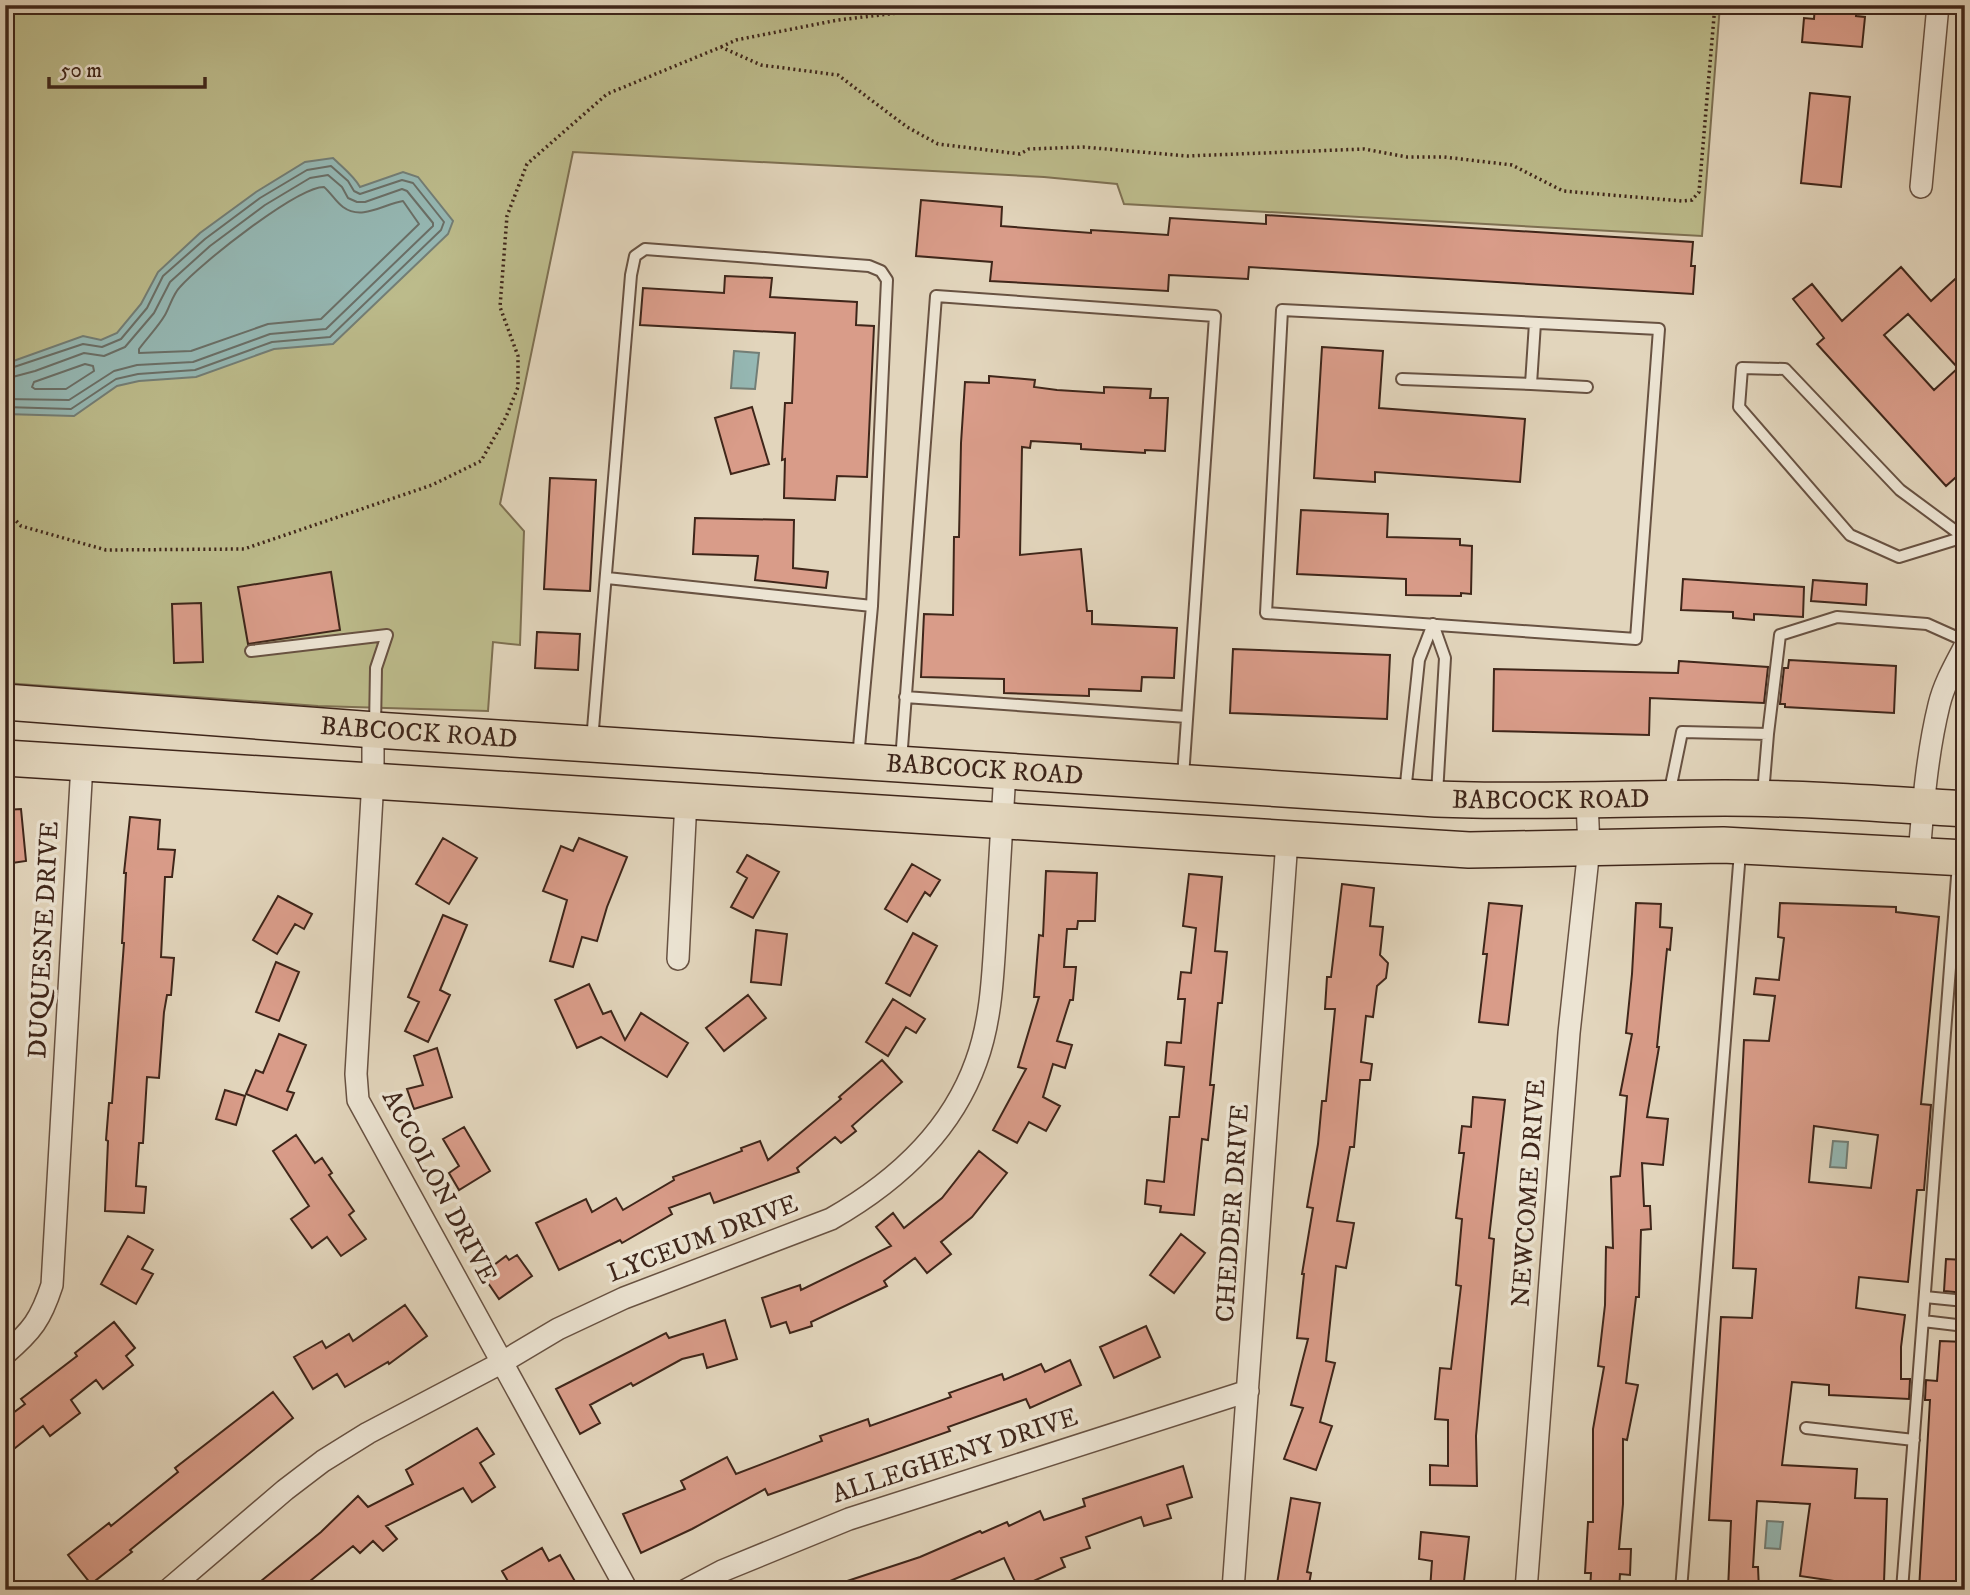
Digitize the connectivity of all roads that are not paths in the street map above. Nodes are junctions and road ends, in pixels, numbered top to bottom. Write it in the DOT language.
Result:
graph roads {
  1 [pos="1938,5"];
  2 [pos="1921,187"];
  3 [pos="1535,323"];
  4 [pos="1402,379"];
  5 [pos="1531,384"];
  6 [pos="1587,387"];
  7 [pos="1964,537"];
  8 [pos="607,578"];
  9 [pos="872,606"];
  10 [pos="1433,624"];
  11 [pos="1965,643"];
  12 [pos="251,651"];
  13 [pos="905,697"];
  14 [pos="5,702"];
  15 [pos="1187,717"];
  16 [pos="374,729"];
  17 [pos="1768,734"];
  18 [pos="591,743"];
  19 [pos="5,758"];
  20 [pos="858,761"];
  21 [pos="82,764"];
  22 [pos="901,764"];
  23 [pos="1005,771"];
  24 [pos="373,779"];
  25 [pos="1183,783"];
  26 [pos="1420,798"];
  27 [pos="1668,798"];
  28 [pos="1762,799"];
  29 [pos="686,800"];
  30 [pos="1587,801"];
  31 [pos="1923,807"];
  32 [pos="1965,809"];
  33 [pos="1002,821"];
  34 [pos="1287,840"];
  35 [pos="1741,846"];
  36 [pos="1589,848"];
  37 [pos="1919,856"];
  38 [pos="1962,858"];
  39 [pos="678,959"];
  40 [pos="1925,1297"];
  41 [pos="1965,1301"];
  42 [pos="1923,1321"];
  43 [pos="1965,1326"];
  44 [pos="5,1354"];
  45 [pos="501,1363"];
  46 [pos="1248,1391"];
  47 [pos="1806,1428"];
  48 [pos="1914,1440"];
  49 [pos="168,1590"];
  50 [pos="627,1590"];
  51 [pos="686,1590"];
  52 [pos="1233,1590"];
  53 [pos="1526,1590"];
  54 [pos="1681,1590"];
  55 [pos="1902,1590"];
  1 -- 2 [label="street"];
  3 -- 5 [label="lane"];
  3 -- 10 [label="lane"];
  3 -- 10 [label="lane"];
  4 -- 5 [label="lane"];
  5 -- 6 [label="lane"];
  7 -- 7 [label="lane"];
  8 -- 9 [label="lane"];
  8 -- 9 [label="lane"];
  8 -- 18 [label="lane"];
  9 -- 20 [label="lane"];
  10 -- 26 [label="lane"];
  10 -- 26 [label="lane"];
  11 -- 17 [label="lane"];
  11 -- 31 [label="street"];
  12 -- 16 [label="lane"];
  13 -- 15 [label="lane"];
  13 -- 15 [label="lane"];
  13 -- 22 [label="lane"];
  14 -- 16 [label="main road, BABCOCK ROAD"];
  15 -- 25 [label="lane"];
  16 -- 18 [label="main road, BABCOCK ROAD"];
  16 -- 24 [label="street, ACCOLON DRIVE"];
  17 -- 27 [label="lane"];
  17 -- 28 [label="lane"];
  18 -- 20 [label="main road, BABCOCK ROAD"];
  19 -- 21 [label="main road, BABCOCK ROAD"];
  20 -- 22 [label="main road, BABCOCK ROAD"];
  21 -- 24 [label="main road, BABCOCK ROAD"];
  21 -- 44 [label="street, DUQUESNE DRIVE"];
  22 -- 23 [label="main road, BABCOCK ROAD"];
  23 -- 25 [label="main road, BABCOCK ROAD"];
  23 -- 33 [label="street, LYCEUM DRIVE"];
  24 -- 29 [label="main road, BABCOCK ROAD"];
  24 -- 45 [label="street, ACCOLON DRIVE"];
  25 -- 26 [label="main road, BABCOCK ROAD"];
  26 -- 30 [label="main road, BABCOCK ROAD"];
  27 -- 28 [label="main road, BABCOCK ROAD"];
  27 -- 30 [label="main road, BABCOCK ROAD"];
  28 -- 31 [label="main road, BABCOCK ROAD"];
  29 -- 33 [label="main road, BABCOCK ROAD"];
  29 -- 39 [label="street"];
  30 -- 36 [label="street, NEWCOME DRIVE"];
  31 -- 32 [label="main road, BABCOCK ROAD"];
  31 -- 37 [label="street"];
  33 -- 34 [label="main road, BABCOCK ROAD"];
  33 -- 45 [label="street, LYCEUM DRIVE"];
  34 -- 36 [label="main road, BABCOCK ROAD"];
  34 -- 46 [label="street, CHEDDER DRIVE"];
  35 -- 36 [label="main road, BABCOCK ROAD"];
  35 -- 37 [label="main road, BABCOCK ROAD"];
  35 -- 54 [label="lane"];
  36 -- 53 [label="street, NEWCOME DRIVE"];
  37 -- 38 [label="main road, BABCOCK ROAD"];
  38 -- 40 [label="lane"];
  40 -- 41 [label="lane"];
  40 -- 42 [label="lane"];
  42 -- 43 [label="lane"];
  42 -- 48 [label="lane"];
  45 -- 49 [label="street, LYCEUM DRIVE"];
  45 -- 50 [label="street, ACCOLON DRIVE"];
  46 -- 51 [label="street, ALLEGHENY DRIVE"];
  46 -- 52 [label="street, CHEDDER DRIVE"];
  47 -- 48 [label="lane"];
  48 -- 55 [label="lane"];
}
